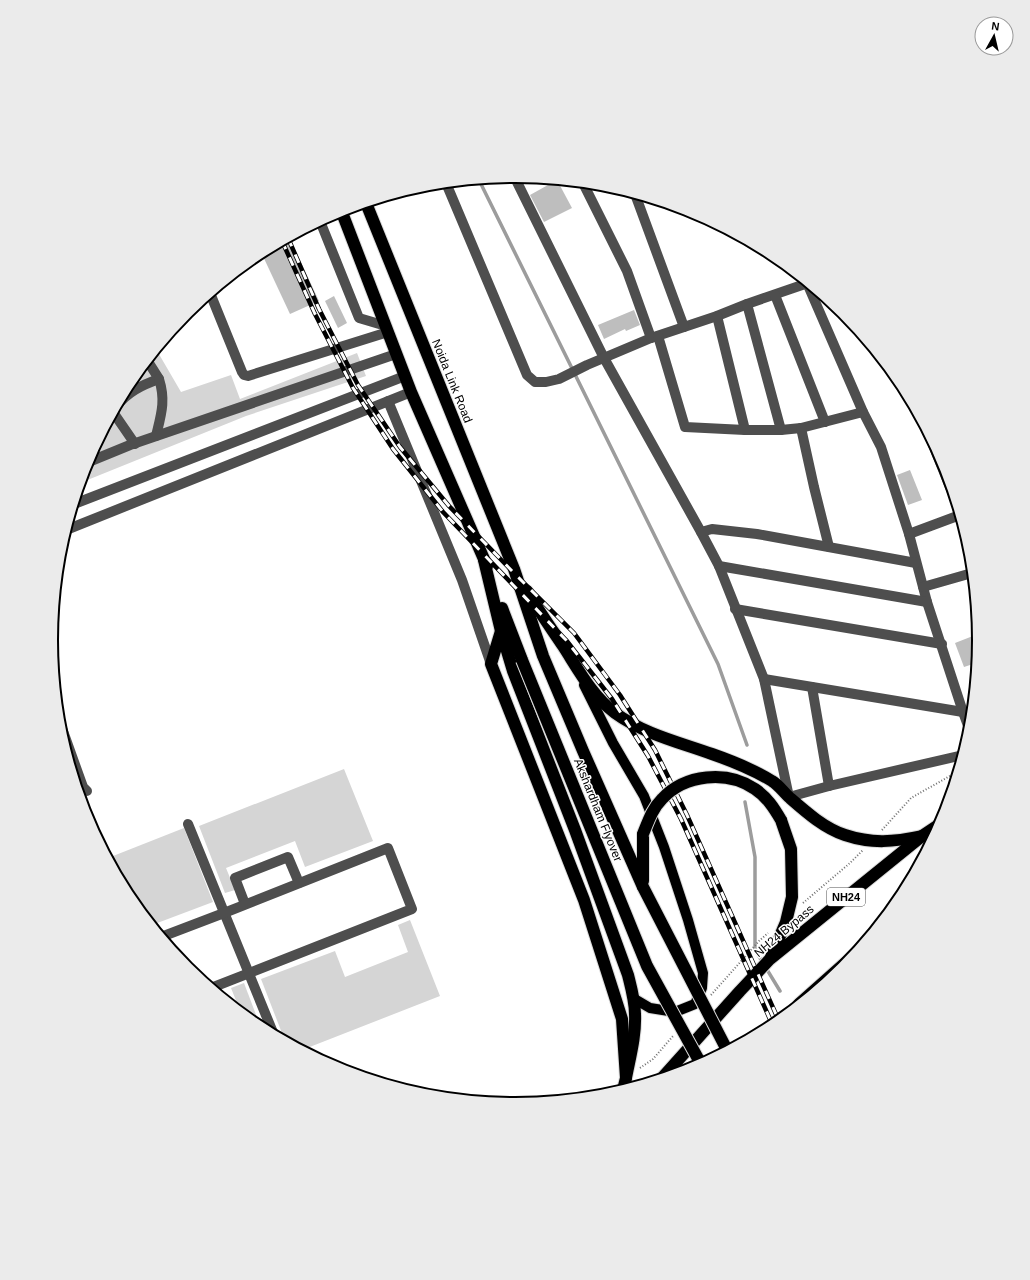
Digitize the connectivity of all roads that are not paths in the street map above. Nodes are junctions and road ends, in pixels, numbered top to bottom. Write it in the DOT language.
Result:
graph roads {
  1 [pos="518,183"];
  2 [pos="448,188"];
  3 [pos="586,189"];
  4 [pos="638,200"];
  5 [pos="368,207"];
  6 [pos="343,217"];
  7 [pos="322,226"];
  8 [pos="802,285"];
  9 [pos="811,292"];
  10 [pos="775,295"];
  11 [pos="212,298"];
  12 [pos="747,304"];
  13 [pos="718,316"];
  14 [pos="684,327"];
  15 [pos="387,329"];
  16 [pos="654,337"];
  17 [pos="396,354"];
  18 [pos="604,358"];
  19 [pos="150,365"];
  20 [pos="405,376"];
  21 [pos="159,379"];
  22 [pos="132,391"];
  23 [pos="411,392"];
  24 [pos="388,401"];
  25 [pos="863,412"];
  26 [pos="116,417"];
  27 [pos="825,422"];
  28 [pos="802,428"];
  29 [pos="745,430"];
  30 [pos="781,430"];
  31 [pos="156,436"];
  32 [pos="135,444"];
  33 [pos="96,459"];
  34 [pos="80,502"];
  35 [pos="955,517"];
  36 [pos="73,527"];
  37 [pos="701,532"];
  38 [pos="908,534"];
  39 [pos="829,547"];
  40 [pos="484,560"];
  41 [pos="916,563"];
  42 [pos="718,566"];
  43 [pos="514,569"];
  44 [pos="967,574"];
  45 [pos="923,587"];
  46 [pos="927,602"];
  47 [pos="735,610"];
  48 [pos="501,631"];
  49 [pos="942,644"];
  50 [pos="571,658"];
  51 [pos="491,664"];
  52 [pos="764,679"];
  53 [pos="812,687"];
  54 [pos="963,712"];
  55 [pos="965,717"];
  56 [pos="956,757"];
  57 [pos="79,775"];
  58 [pos="829,786"];
  59 [pos="87,791"];
  60 [pos="789,797"];
  61 [pos="188,824"];
  62 [pos="930,831"];
  63 [pos="922,836"];
  64 [pos="299,883"];
  65 [pos="644,887"];
  66 [pos="245,904"];
  67 [pos="224,913"];
  68 [pos="166,935"];
  69 [pos="770,959"];
  70 [pos="249,973"];
  71 [pos="216,986"];
  72 [pos="633,998"];
  73 [pos="270,1026"];
  74 [pos="725,1046"];
  75 [pos="698,1058"];
  76 [pos="669,1070"];
  77 [pos="624,1084"];
  1 -- 18 [label="street"];
  2 -- 18 [label="street"];
  3 -- 16 [label="street"];
  4 -- 14 [label="street"];
  5 -- 43 [label="highway, Noida Link Road"];
  6 -- 15 [label="highway"];
  7 -- 15 [label="street"];
  8 -- 10 [label="street"];
  9 -- 25 [label="street"];
  10 -- 12 [label="street"];
  10 -- 27 [label="street"];
  11 -- 15 [label="street"];
  12 -- 13 [label="street"];
  12 -- 30 [label="street"];
  13 -- 14 [label="street"];
  13 -- 29 [label="street"];
  14 -- 16 [label="street"];
  15 -- 17 [label="highway"];
  16 -- 18 [label="street"];
  16 -- 29 [label="street"];
  17 -- 20 [label="highway"];
  17 -- 31 [label="street"];
  18 -- 37 [label="street"];
  19 -- 21 [label="street"];
  20 -- 23 [label="highway"];
  20 -- 34 [label="street"];
  21 -- 22 [label="street"];
  21 -- 31 [label="street"];
  23 -- 24 [label="street"];
  23 -- 40 [label="highway"];
  24 -- 36 [label="street"];
  24 -- 51 [label="street"];
  25 -- 27 [label="street"];
  25 -- 38 [label="street"];
  26 -- 32 [label="street"];
  27 -- 28 [label="street"];
  28 -- 30 [label="street"];
  28 -- 39 [label="street"];
  29 -- 30 [label="street"];
  31 -- 32 [label="street"];
  32 -- 33 [label="street"];
  35 -- 38 [label="street"];
  37 -- 39 [label="street"];
  37 -- 42 [label="street"];
  38 -- 41 [label="street"];
  39 -- 41 [label="street"];
  40 -- 48 [label="highway"];
  40 -- 75 [label="highway, Akshardham Flyover, bridge"];
  41 -- 45 [label="street"];
  42 -- 46 [label="street"];
  42 -- 47 [label="street"];
  43 -- 50 [label="highway"];
  43 -- 65 [label="highway, Akshardham Flyover"];
  44 -- 45 [label="street"];
  45 -- 46 [label="street"];
  46 -- 49 [label="street"];
  47 -- 49 [label="street"];
  47 -- 52 [label="street"];
  48 -- 51 [label="highway"];
  48 -- 72 [label="highway"];
  49 -- 54 [label="street"];
  50 -- 60 [label="highway"];
  50 -- 72 [label="main road"];
  51 -- 77 [label="highway"];
  52 -- 53 [label="street"];
  52 -- 60 [label="street"];
  53 -- 54 [label="street"];
  53 -- 58 [label="street"];
  54 -- 55 [label="street"];
  56 -- 58 [label="street"];
  57 -- 59 [label="street"];
  58 -- 60 [label="street"];
  60 -- 63 [label="highway"];
  61 -- 67 [label="street"];
  62 -- 63 [label="highway, NH24 Bypass / NH24"];
  63 -- 69 [label="highway, NH24 Bypass / NH24"];
  64 -- 66 [label="street"];
  64 -- 66 [label="street"];
  64 -- 70 [label="street"];
  65 -- 69 [label="highway, bridge"];
  65 -- 74 [label="highway, Akshardham Flyover, bridge"];
  66 -- 67 [label="street"];
  67 -- 68 [label="street"];
  67 -- 70 [label="street"];
  69 -- 76 [label="highway, NH24 Bypass / NH24"];
  70 -- 71 [label="street"];
  70 -- 73 [label="street"];
  72 -- 77 [label="highway"];
}
